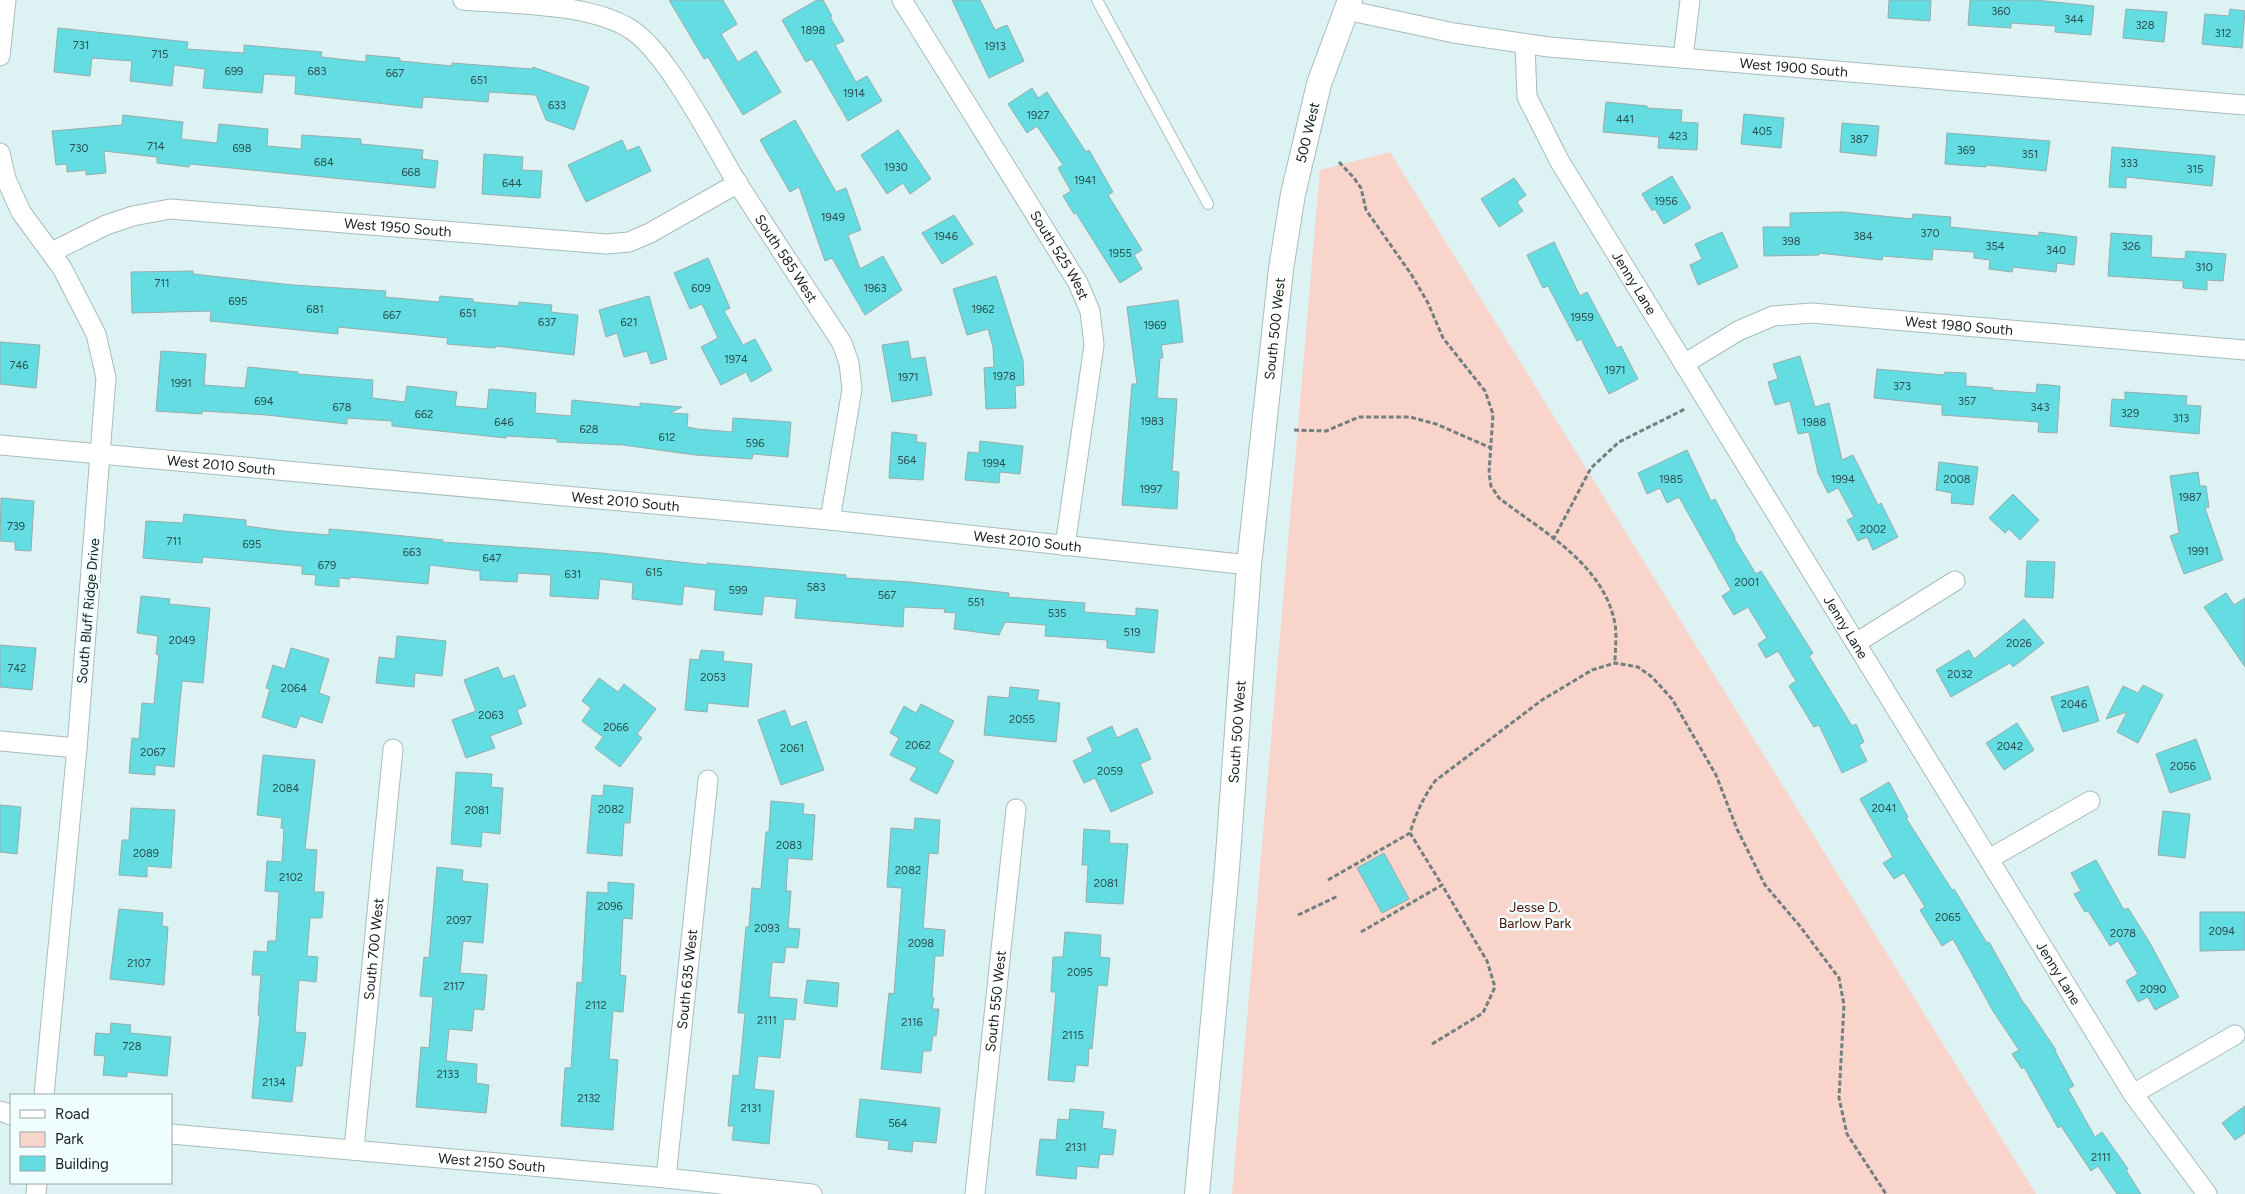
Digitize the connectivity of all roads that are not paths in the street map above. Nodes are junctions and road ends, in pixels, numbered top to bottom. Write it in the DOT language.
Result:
graph roads {
  1 [pos="6,0"];
  2 [pos="463,0"];
  3 [pos="902,0"];
  4 [pos="1097,0"];
  5 [pos="1690,0"];
  6 [pos="1348,5"];
  7 [pos="1525,44"];
  8 [pos="0,56"];
  9 [pos="1683,58"];
  10 [pos="2245,105"];
  11 [pos="0,152"];
  12 [pos="738,184"];
  13 [pos="1208,204"];
  14 [pos="52,252"];
  15 [pos="1281,269"];
  16 [pos="2245,350"];
  17 [pos="1684,364"];
  18 [pos="0,445"];
  19 [pos="100,454"];
  20 [pos="830,520"];
  21 [pos="1065,546"];
  22 [pos="1249,565"];
  23 [pos="1955,581"];
  24 [pos="1856,643"];
  25 [pos="0,741"];
  26 [pos="77,748"];
  27 [pos="394,749"];
  28 [pos="708,780"];
  29 [pos="2090,801"];
  30 [pos="1016,809"];
  31 [pos="1989,859"];
  32 [pos="2235,1035"];
  33 [pos="44,1094"];
  34 [pos="2133,1094"];
  35 [pos="172,1134"];
  36 [pos="354,1149"];
  37 [pos="666,1178"];
  38 [pos="812,1194"];
  39 [pos="975,1194"];
  40 [pos="1197,1194"];
  41 [pos="2207,1194"];
  1 -- 8 [label="street"];
  2 -- 12 [label="street, South 585 West"];
  3 -- 21 [label="street, South 525 West"];
  4 -- 13 [label="lane"];
  5 -- 9 [label="street"];
  6 -- 7 [label="street, West 1900 South"];
  6 -- 15 [label="street, 500 West"];
  7 -- 9 [label="street, West 1900 South"];
  7 -- 17 [label="street, Jenny Lane"];
  9 -- 10 [label="street, West 1900 South"];
  11 -- 14 [label="street, South Bluff Ridge Drive"];
  12 -- 14 [label="street, West 1950 South"];
  12 -- 20 [label="street, South 585 West"];
  14 -- 19 [label="street, South Bluff Ridge Drive"];
  15 -- 22 [label="street, South 500 West"];
  16 -- 17 [label="street, West 1980 South"];
  17 -- 24 [label="street, Jenny Lane"];
  18 -- 19 [label="street, West 2010 South"];
  19 -- 20 [label="street, West 2010 South"];
  19 -- 26 [label="street, South Bluff Ridge Drive"];
  20 -- 21 [label="street, West 2010 South"];
  21 -- 22 [label="street, West 2010 South"];
  22 -- 40 [label="street, South 500 West"];
  23 -- 24 [label="street"];
  24 -- 31 [label="street, Jenny Lane"];
  25 -- 26 [label="street"];
  26 -- 33 [label="street, South Bluff Ridge Drive"];
  27 -- 36 [label="street, South 700 West"];
  28 -- 37 [label="street, South 635 West"];
  29 -- 31 [label="street"];
  30 -- 39 [label="street, South 550 West"];
  31 -- 34 [label="street, Jenny Lane"];
  32 -- 34 [label="street"];
  34 -- 41 [label="street, Jenny Lane"];
  35 -- 36 [label="street, West 2150 South"];
  36 -- 37 [label="street, West 2150 South"];
  37 -- 38 [label="street, West 2150 South"];
}
